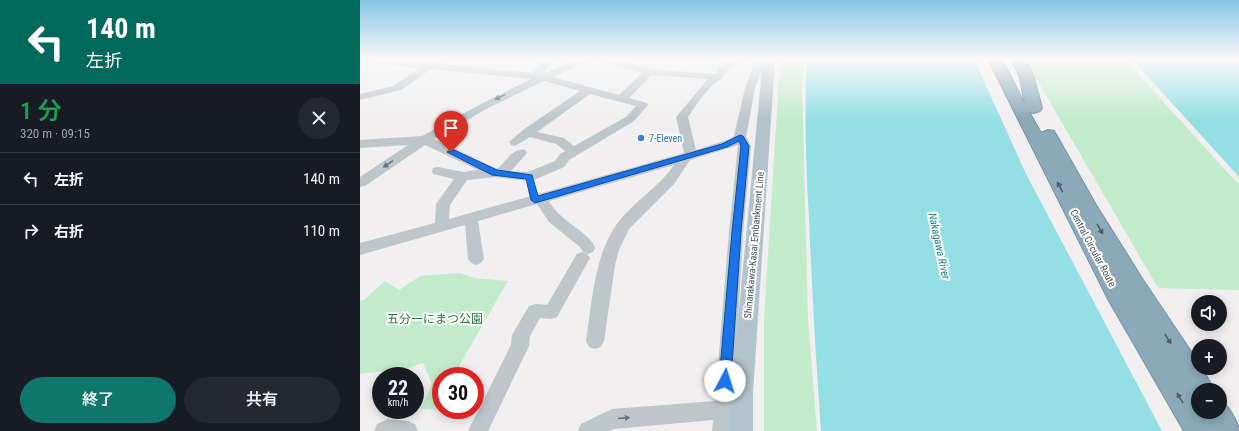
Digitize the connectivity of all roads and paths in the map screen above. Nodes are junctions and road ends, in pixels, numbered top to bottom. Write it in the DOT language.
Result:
graph roads {
  1 [pos="410,79"];
  2 [pos="534,79"];
  3 [pos="545,79"];
  4 [pos="641,79"];
  5 [pos="716,79"];
  6 [pos="753,79"];
  7 [pos="767,79"];
  8 [pos="1005,79"];
  9 [pos="1019,79"];
  10 [pos="1027,79"];
  11 [pos="587,91"];
  12 [pos="360,97"];
  13 [pos="621,98"];
  14 [pos="1034,108"];
  15 [pos="527,133"];
  16 [pos="740,138"];
  17 [pos="425,140"];
  18 [pos="360,144"];
  19 [pos="573,152"];
  20 [pos="688,156"];
  21 [pos="438,171"];
  22 [pos="498,173"];
  23 [pos="463,176"];
  24 [pos="529,177"];
  25 [pos="360,183"];
  26 [pos="538,199"];
  27 [pos="471,218"];
  28 [pos="442,226"];
  29 [pos="360,250"];
  30 [pos="476,259"];
  31 [pos="595,341"];
  32 [pos="1196,383"];
  33 [pos="723,410"];
  34 [pos="1218,419"];
  35 [pos="384,431"];
  36 [pos="408,431"];
  37 [pos="478,431"];
  38 [pos="588,431"];
  39 [pos="722,431"];
  40 [pos="741,431"];
  41 [pos="1200,431"];
  42 [pos="1226,431"];
  1 -- 12 [label="street"];
  2 -- 17 [label="street, one-way"];
  3 -- 11 [label="street"];
  4 -- 13 [label="street"];
  5 -- 20 [label="street"];
  6 -- 16 [label="street"];
  7 -- 40 [label="main road, Shinarakawa-Kasai Embankment Line"];
  41 -- 8 [label="highway, Central Circular Route, one-way"];
  9 -- 14 [label="highway, Central Circular Route"];
  10 -- 14 [label="highway"];
  11 -- 13 [label="street"];
  11 -- 15 [label="street"];
  13 -- 19 [label="street"];
  14 -- 32 [label="highway, Central Circular Route, one-way"];
  15 -- 19 [label="street"];
  15 -- 22 [label="street"];
  16 -- 20 [label="street"];
  16 -- 33 [label="street"];
  17 -- 18 [label="street"];
  17 -- 22 [label="street"];
  17 -- 25 [label="street, one-way"];
  19 -- 24 [label="street"];
  20 -- 26 [label="street"];
  20 -- 31 [label="street"];
  21 -- 23 [label="street"];
  22 -- 23 [label="street"];
  22 -- 24 [label="street"];
  23 -- 28 [label="street"];
  24 -- 26 [label="street"];
  26 -- 27 [label="street"];
  26 -- 37 [label="street"];
  27 -- 28 [label="street"];
  27 -- 30 [label="street"];
  28 -- 29 [label="street"];
  38 -- 33 [label="street, one-way"];
  33 -- 39 [label="street"];
  34 -- 42 [label="highway"];
  35 -- 36 [label="street"];
}
